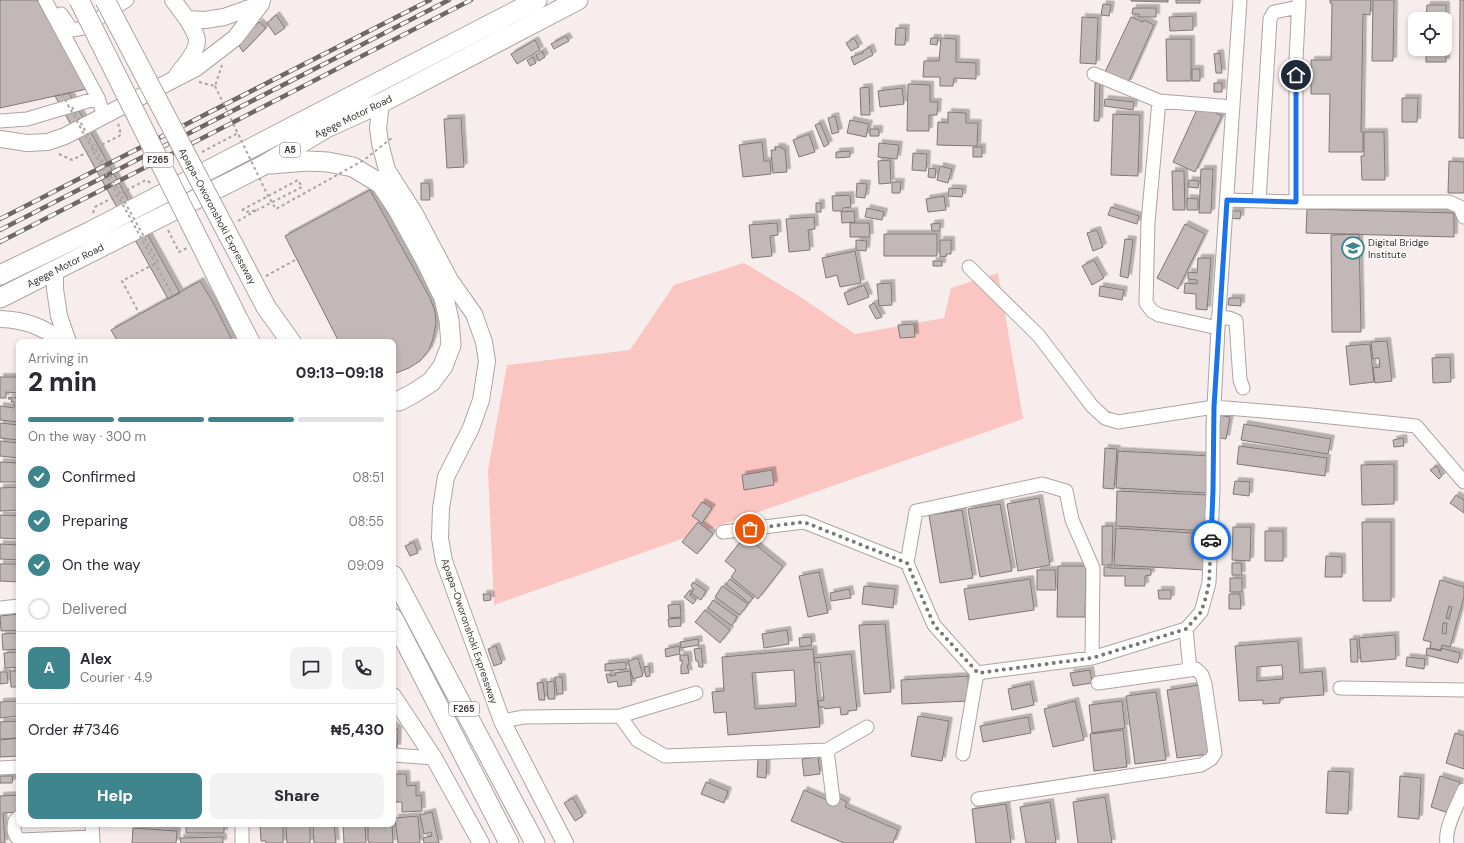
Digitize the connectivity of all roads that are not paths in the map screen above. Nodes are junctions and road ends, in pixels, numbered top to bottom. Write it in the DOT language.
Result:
graph roads {
  1 [pos="45,0"];
  2 [pos="53,0"];
  3 [pos="79,0"];
  4 [pos="105,0"];
  5 [pos="127,0"];
  6 [pos="173,0"];
  7 [pos="537,0"];
  8 [pos="578,0"];
  9 [pos="1240,0"];
  10 [pos="262,2"];
  11 [pos="1299,4"];
  12 [pos="187,18"];
  13 [pos="1094,74"];
  14 [pos="171,80"];
  15 [pos="98,98"];
  16 [pos="1159,101"];
  17 [pos="381,103"];
  18 [pos="1233,107"];
  19 [pos="104,116"];
  20 [pos="0,121"];
  21 [pos="0,139"];
  22 [pos="266,164"];
  23 [pos="1227,200"];
  24 [pos="1259,201"];
  25 [pos="1296,202"];
  26 [pos="1464,217"];
  27 [pos="969,267"];
  28 [pos="55,270"];
  29 [pos="0,275"];
  30 [pos="0,298"];
  31 [pos="266,307"];
  32 [pos="0,319"];
  33 [pos="238,319"];
  34 [pos="1218,323"];
  35 [pos="60,339"];
  36 [pos="67,339"];
  37 [pos="246,339"];
  38 [pos="248,339"];
  39 [pos="282,339"];
  40 [pos="289,339"];
  41 [pos="1243,388"];
  42 [pos="396,401"];
  43 [pos="1214,407"];
  44 [pos="1464,482"];
  45 [pos="723,532"];
  46 [pos="907,563"];
  47 [pos="396,581"];
  48 [pos="16,606"];
  49 [pos="0,608"];
  50 [pos="396,624"];
  51 [pos="1186,629"];
  52 [pos="1092,658"];
  53 [pos="1190,670"];
  54 [pos="978,673"];
  55 [pos="1098,683"];
  56 [pos="1340,688"];
  57 [pos="1464,690"];
  58 [pos="696,693"];
  59 [pos="396,701"];
  60 [pos="620,716"];
  61 [pos="502,721"];
  62 [pos="867,727"];
  63 [pos="827,750"];
  64 [pos="963,754"];
  65 [pos="396,755"];
  66 [pos="434,758"];
  67 [pos="16,767"];
  68 [pos="0,768"];
  69 [pos="1464,790"];
  70 [pos="833,799"];
  71 [pos="978,799"];
  72 [pos="16,820"];
  73 [pos="242,827"];
  74 [pos="93,835"];
  75 [pos="242,843"];
  76 [pos="482,843"];
  77 [pos="509,843"];
  78 [pos="535,843"];
  79 [pos="565,843"];
  80 [pos="1447,843"];
  1 -- 15 [label="street"];
  2 -- 5 [label="street"];
  3 -- 33 [label="highway, F265, bridge"];
  4 -- 31 [label="highway, Apapa-Oworonshoki Expressway / F265, bridge"];
  6 -- 12 [label="main road"];
  7 -- 29 [label="highway, Agege Motor Road / A5"];
  8 -- 17 [label="highway, Agege Motor Road / A5"];
  9 -- 18 [label="street"];
  10 -- 12 [label="main road"];
  10 -- 14 [label="main road"];
  11 -- 24 [label="street"];
  11 -- 25 [label="street"];
  12 -- 14 [label="main road"];
  13 -- 16 [label="street"];
  14 -- 19 [label="main road"];
  15 -- 19 [label="street"];
  15 -- 20 [label="street"];
  16 -- 18 [label="street"];
  16 -- 34 [label="street"];
  17 -- 22 [label="highway, Agege Motor Road / A5"];
  17 -- 61 [label="main road, Apapa-Oworonshoki Expressway"];
  18 -- 23 [label="street"];
  19 -- 21 [label="main road"];
  22 -- 28 [label="highway, Agege Motor Road / A5"];
  22 -- 42 [label="highway"];
  23 -- 24 [label="street"];
  23 -- 34 [label="street"];
  24 -- 25 [label="street"];
  25 -- 26 [label="street"];
  27 -- 43 [label="street"];
  28 -- 30 [label="highway, Agege Motor Road / A5"];
  28 -- 36 [label="main road"];
  31 -- 39 [label="highway, Apapa-Oworonshoki Expressway / F265"];
  31 -- 40 [label="highway"];
  32 -- 35 [label="main road"];
  33 -- 37 [label="highway"];
  33 -- 38 [label="highway, F265"];
  34 -- 41 [label="street"];
  34 -- 43 [label="street"];
  43 -- 44 [label="street"];
  43 -- 51 [label="street"];
  45 -- 46 [label="street"];
  46 -- 52 [label="street"];
  46 -- 54 [label="street"];
  47 -- 78 [label="highway, F265"];
  48 -- 49 [label="street"];
  50 -- 77 [label="highway, F265"];
  51 -- 52 [label="street"];
  51 -- 53 [label="street"];
  52 -- 54 [label="street"];
  53 -- 55 [label="street"];
  53 -- 71 [label="street"];
  54 -- 64 [label="street"];
  56 -- 57 [label="street"];
  58 -- 60 [label="street"];
  59 -- 66 [label="main road"];
  60 -- 61 [label="street"];
  60 -- 63 [label="street"];
  61 -- 79 [label="main road, Apapa-Oworonshoki Expressway"];
  62 -- 63 [label="street"];
  63 -- 70 [label="street"];
  65 -- 66 [label="street"];
  66 -- 76 [label="main road"];
  67 -- 68 [label="street"];
  69 -- 80 [label="street"];
  72 -- 74 [label="street"];
  73 -- 75 [label="street"];
}
